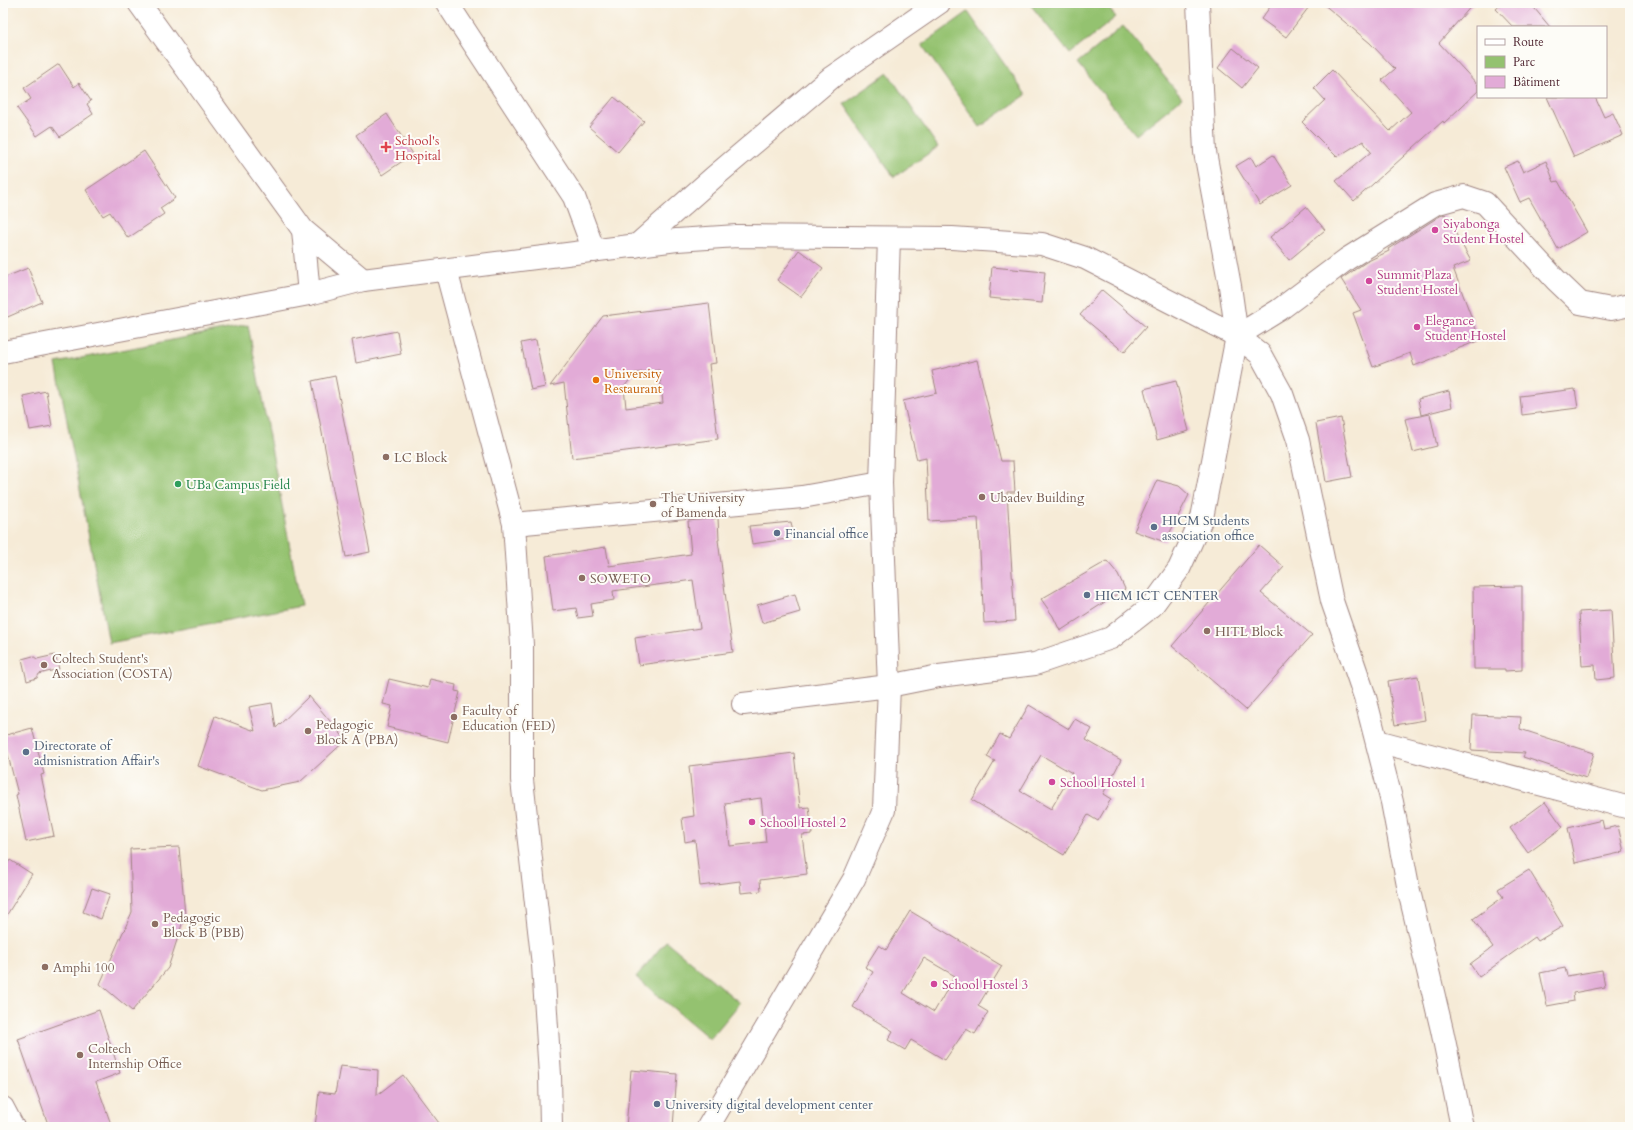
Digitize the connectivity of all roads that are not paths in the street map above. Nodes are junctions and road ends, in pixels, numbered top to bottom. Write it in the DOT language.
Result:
graph roads {
  1 [pos="139,3"];
  2 [pos="447,3"];
  3 [pos="939,3"];
  4 [pos="1198,3"];
  5 [pos="303,230"];
  6 [pos="889,238"];
  7 [pos="636,246"];
  8 [pos="594,251"];
  9 [pos="446,270"];
  10 [pos="363,280"];
  11 [pos="309,294"];
  12 [pos="1630,305"];
  13 [pos="1237,336"];
  14 [pos="3,352"];
  15 [pos="881,483"];
  16 [pos="514,524"];
  17 [pos="889,686"];
  18 [pos="743,704"];
  19 [pos="1377,741"];
  20 [pos="1630,808"];
  21 [pos="3,1108"];
  22 [pos="13,1127"];
  23 [pos="551,1127"];
  24 [pos="708,1127"];
  25 [pos="1462,1127"];
  1 -- 5 [label="street"];
  2 -- 8 [label="street"];
  3 -- 7 [label="street"];
  4 -- 13 [label="street"];
  5 -- 10 [label="street"];
  5 -- 11 [label="street"];
  6 -- 7 [label="street"];
  6 -- 13 [label="street"];
  6 -- 15 [label="street"];
  7 -- 8 [label="street"];
  8 -- 9 [label="street"];
  9 -- 10 [label="street"];
  9 -- 16 [label="street"];
  10 -- 11 [label="street"];
  11 -- 14 [label="street"];
  12 -- 13 [label="street"];
  13 -- 17 [label="street"];
  13 -- 19 [label="street"];
  15 -- 16 [label="street"];
  15 -- 17 [label="street"];
  16 -- 23 [label="street"];
  17 -- 18 [label="street"];
  17 -- 24 [label="street"];
  19 -- 20 [label="street"];
  19 -- 25 [label="street"];
  21 -- 22 [label="street"];
}
